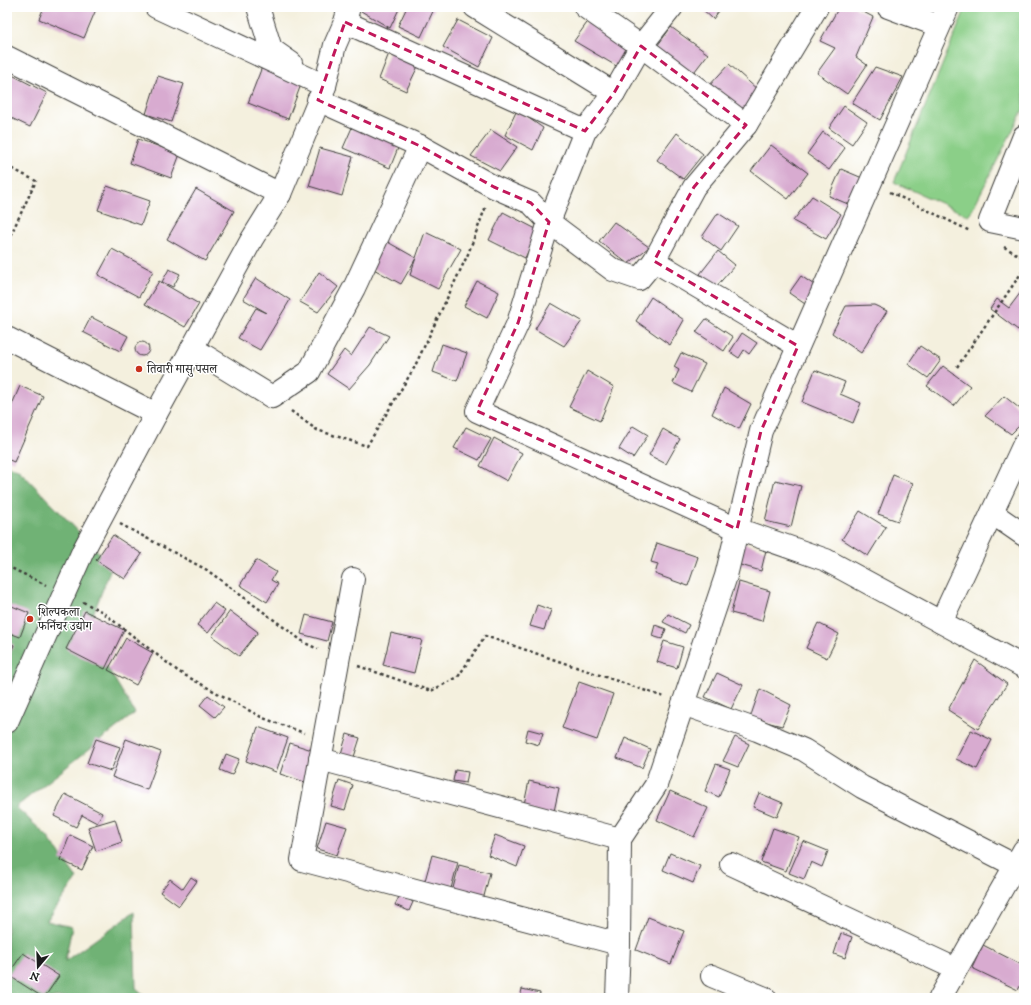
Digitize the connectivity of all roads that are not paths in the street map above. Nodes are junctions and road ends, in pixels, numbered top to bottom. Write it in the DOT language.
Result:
graph roads {
  1 [pos="156,7"];
  2 [pos="258,7"];
  3 [pos="475,7"];
  4 [pos="584,7"];
  5 [pos="672,7"];
  6 [pos="817,7"];
  7 [pos="888,7"];
  8 [pos="347,14"];
  9 [pos="943,16"];
  10 [pos="641,46"];
  11 [pos="7,57"];
  12 [pos="322,93"];
  13 [pos="614,93"];
  14 [pos="746,125"];
  15 [pos="584,131"];
  16 [pos="1024,136"];
  17 [pos="420,146"];
  18 [pos="280,194"];
  19 [pos="549,222"];
  20 [pos="1024,228"];
  21 [pos="654,261"];
  22 [pos="7,338"];
  23 [pos="798,346"];
  24 [pos="192,348"];
  25 [pos="156,414"];
  26 [pos="1024,444"];
  27 [pos="992,513"];
  28 [pos="737,529"];
  29 [pos="1024,535"];
  30 [pos="353,579"];
  31 [pos="941,622"];
  32 [pos="1024,667"];
  33 [pos="683,704"];
  34 [pos="7,722"];
  35 [pos="322,749"];
  36 [pos="620,839"];
  37 [pos="1021,862"];
  38 [pos="732,864"];
  39 [pos="619,944"];
  40 [pos="956,969"];
  41 [pos="712,976"];
  42 [pos="617,998"];
  43 [pos="765,998"];
  44 [pos="940,998"];
  1 -- 12 [label="street"];
  2 -- 12 [label="street"];
  3 -- 13 [label="street"];
  4 -- 10 [label="street"];
  5 -- 10 [label="street"];
  6 -- 14 [label="street"];
  7 -- 9 [label="street"];
  8 -- 12 [label="street"];
  8 -- 15 [label="street"];
  9 -- 23 [label="street"];
  10 -- 13 [label="street"];
  10 -- 14 [label="street"];
  11 -- 18 [label="street"];
  12 -- 17 [label="street"];
  12 -- 18 [label="street"];
  13 -- 15 [label="street"];
  14 -- 21 [label="street"];
  15 -- 19 [label="street"];
  16 -- 20 [label="street"];
  17 -- 19 [label="street"];
  17 -- 24 [label="street"];
  18 -- 24 [label="street"];
  19 -- 21 [label="street"];
  19 -- 28 [label="street"];
  21 -- 23 [label="street"];
  22 -- 25 [label="street"];
  23 -- 28 [label="street"];
  24 -- 25 [label="street"];
  25 -- 34 [label="street"];
  26 -- 27 [label="street"];
  27 -- 29 [label="street"];
  27 -- 31 [label="street"];
  28 -- 31 [label="street"];
  28 -- 33 [label="street"];
  30 -- 35 [label="street"];
  31 -- 32 [label="street"];
  33 -- 36 [label="street"];
  33 -- 37 [label="street"];
  35 -- 36 [label="street"];
  35 -- 39 [label="street"];
  36 -- 39 [label="street"];
  37 -- 40 [label="street"];
  38 -- 40 [label="street"];
  39 -- 42 [label="street"];
  40 -- 44 [label="street"];
  41 -- 43 [label="street"];
}
